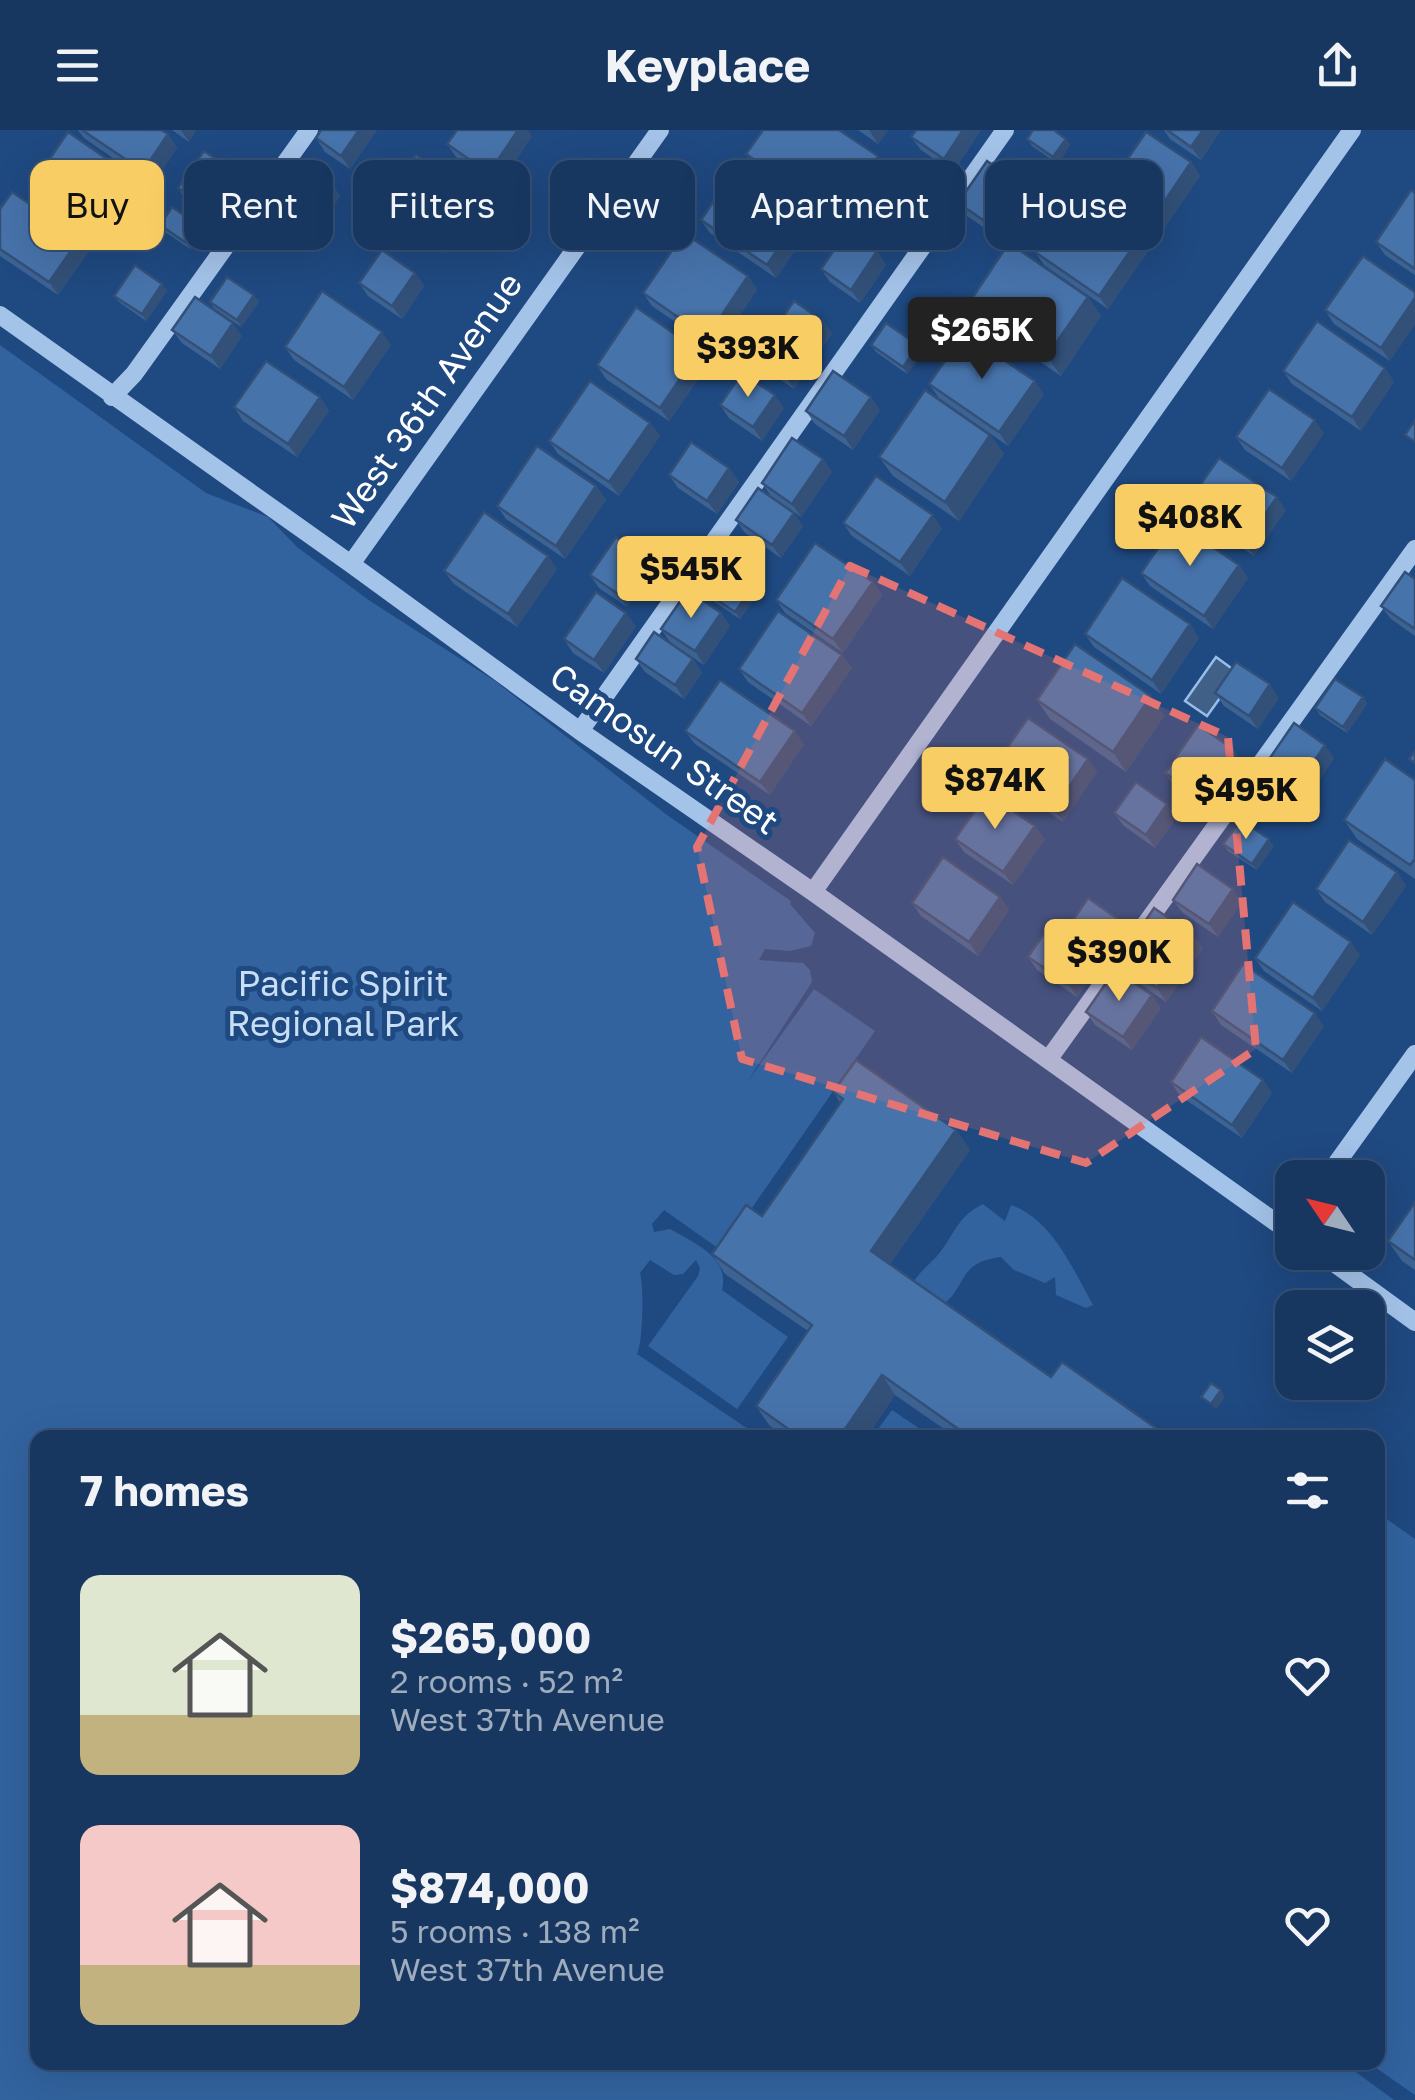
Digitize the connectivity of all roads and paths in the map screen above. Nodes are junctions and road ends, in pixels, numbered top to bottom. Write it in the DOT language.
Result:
graph roads {
  1 [pos="309,130"];
  2 [pos="660,130"];
  3 [pos="1005,130"];
  4 [pos="1352,130"];
  5 [pos="0,315"];
  6 [pos="112,397"];
  7 [pos="1415,548"];
  8 [pos="352,564"];
  9 [pos="580,731"];
  10 [pos="813,892"];
  11 [pos="1415,1054"];
  12 [pos="1048,1060"];
  13 [pos="1339,1160"];
  14 [pos="1275,1219"];
  15 [pos="1344,1270"];
  16 [pos="1415,1322"];
  1 -- 6 [label="street"];
  2 -- 8 [label="street, West 36th Avenue"];
  3 -- 9 [label="street"];
  4 -- 10 [label="street"];
  5 -- 6 [label="street, Camosun Street"];
  6 -- 8 [label="street, Camosun Street"];
  7 -- 12 [label="street"];
  8 -- 9 [label="street, Camosun Street"];
  9 -- 10 [label="street, Camosun Street"];
  10 -- 12 [label="street, Camosun Street"];
  11 -- 13 [label="street"];
  12 -- 14 [label="street, Camosun Street"];
  15 -- 16 [label="street"];
}
